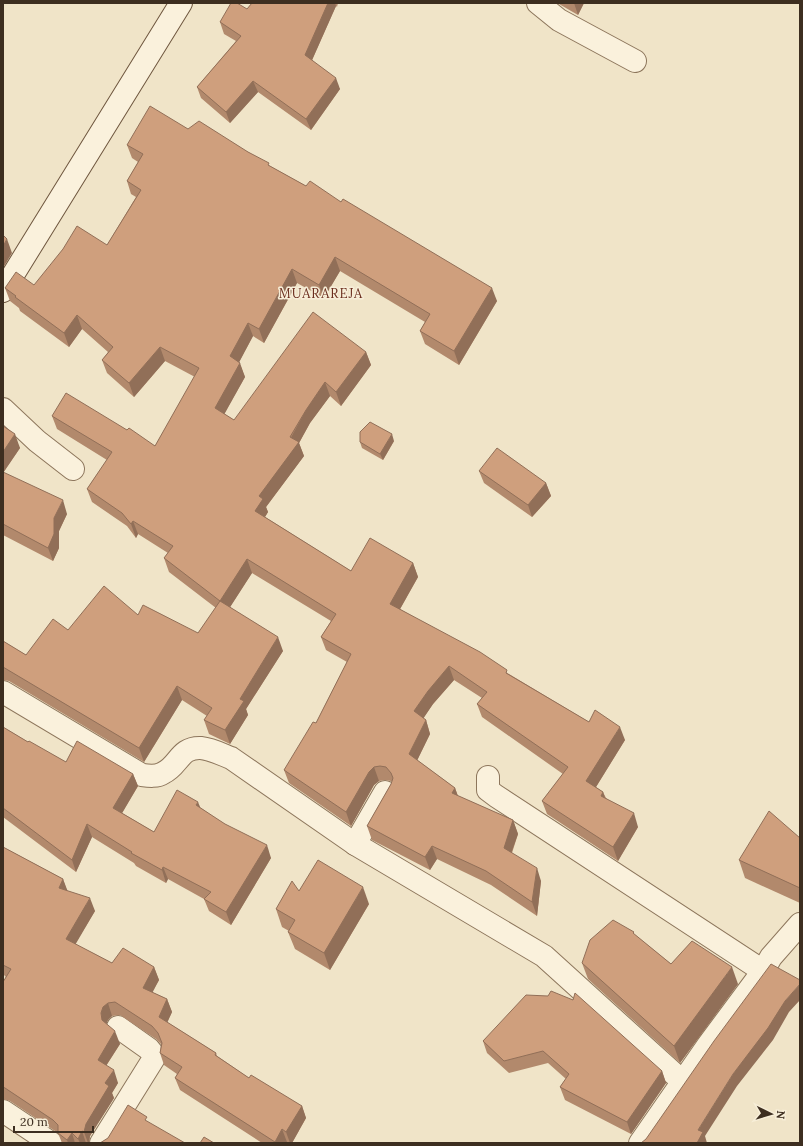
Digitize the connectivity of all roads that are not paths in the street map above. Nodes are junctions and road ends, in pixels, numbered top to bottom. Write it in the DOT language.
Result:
graph roads {
  1 [pos="181,3"];
  2 [pos="538,3"];
  3 [pos="635,61"];
  4 [pos="3,291"];
  5 [pos="3,409"];
  6 [pos="73,469"];
  7 [pos="3,692"];
  8 [pos="488,777"];
  9 [pos="385,792"];
  10 [pos="355,844"];
  11 [pos="800,924"];
  12 [pos="763,971"];
  13 [pos="118,1027"];
  14 [pos="682,1081"];
  15 [pos="3,1111"];
  16 [pos="52,1143"];
  17 [pos="101,1143"];
  18 [pos="640,1143"];
  1 -- 4 [label="street"];
  2 -- 3 [label="street"];
  5 -- 6 [label="street"];
  7 -- 10 [label="street"];
  8 -- 12 [label="street"];
  9 -- 10 [label="street"];
  10 -- 14 [label="street"];
  11 -- 12 [label="street"];
  12 -- 14 [label="street"];
  13 -- 17 [label="street"];
  14 -- 18 [label="street"];
  15 -- 16 [label="street"];
}
